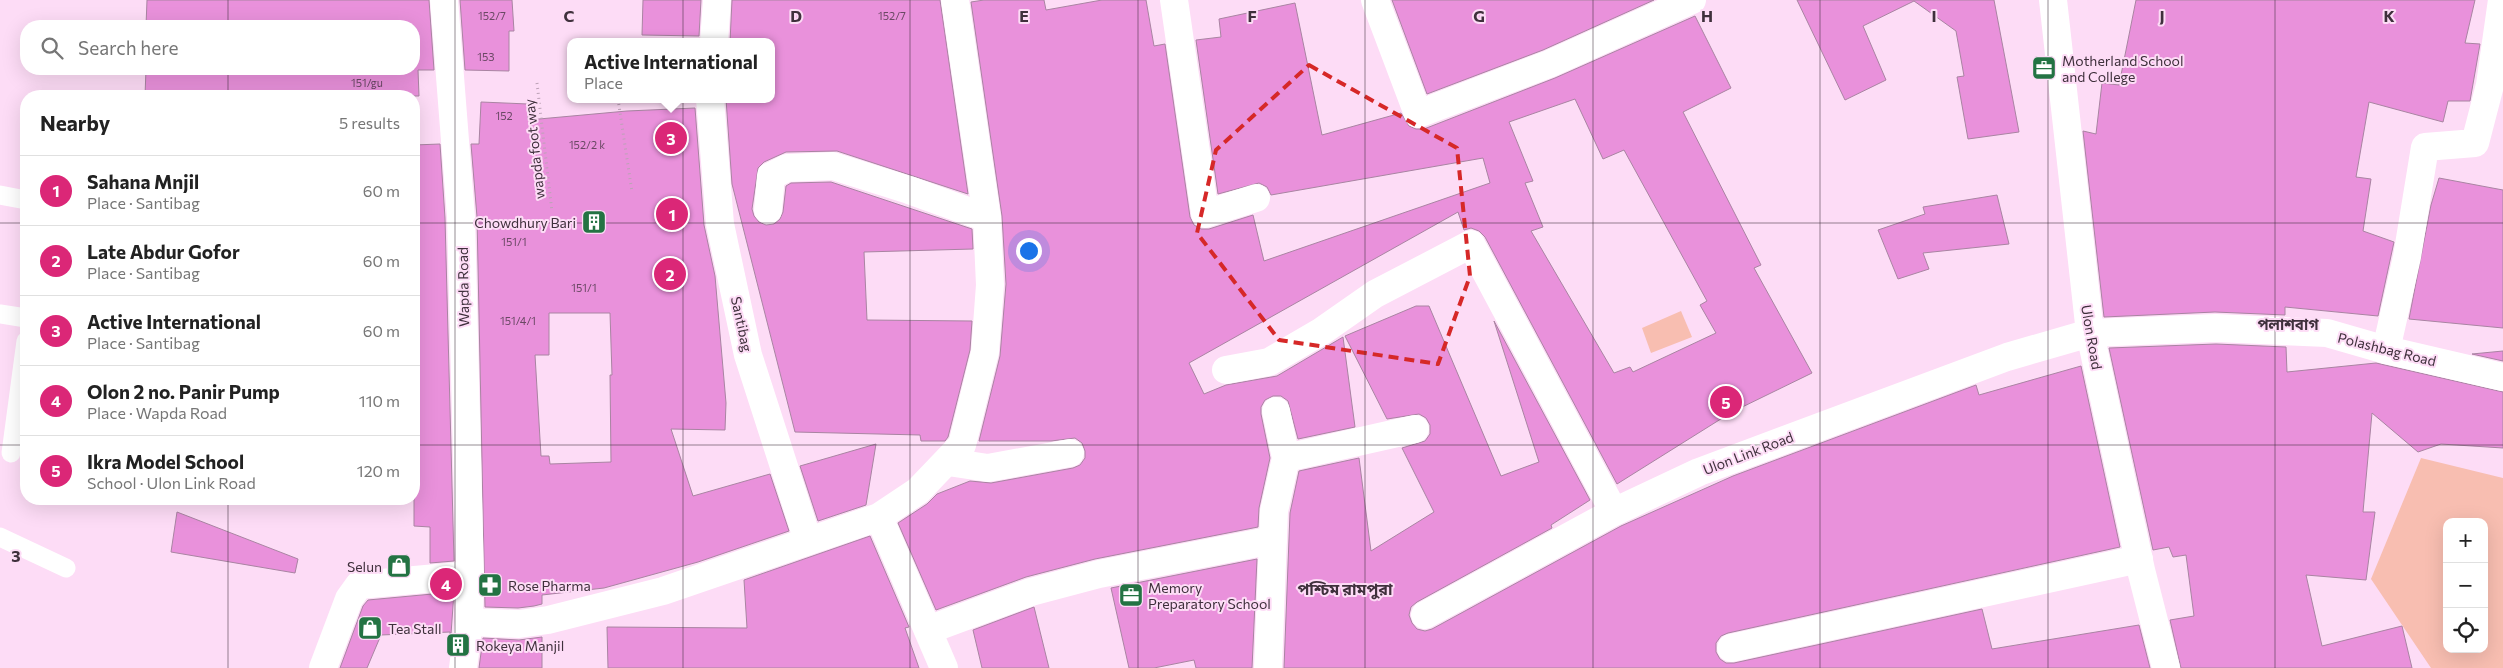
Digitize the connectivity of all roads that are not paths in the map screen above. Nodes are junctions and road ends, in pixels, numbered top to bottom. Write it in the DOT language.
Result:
graph roads {
  1 [pos="444,0"];
  2 [pos="717,0"];
  3 [pos="955,0"];
  4 [pos="1174,0"];
  5 [pos="1375,0"];
  6 [pos="1692,0"];
  7 [pos="2053,0"];
  8 [pos="2502,0"];
  9 [pos="714,38"];
  10 [pos="710,103"];
  11 [pos="0,194"];
  12 [pos="1256,198"];
  13 [pos="20,199"];
  14 [pos="768,210"];
  15 [pos="987,218"];
  16 [pos="0,314"];
  17 [pos="20,317"];
  18 [pos="2090,333"];
  19 [pos="2386,350"];
  20 [pos="1226,370"];
  21 [pos="2503,376"];
  22 [pos="20,389"];
  23 [pos="1276,411"];
  24 [pos="1414,430"];
  25 [pos="1070,453"];
  26 [pos="12,454"];
  27 [pos="1286,458"];
  28 [pos="948,462"];
  29 [pos="1614,512"];
  30 [pos="879,517"];
  31 [pos="0,537"];
  32 [pos="1273,540"];
  33 [pos="808,541"];
  34 [pos="2139,559"];
  35 [pos="66,568"];
  36 [pos="470,575"];
  37 [pos="1425,615"];
  38 [pos="469,622"];
  39 [pos="928,630"];
  40 [pos="1731,648"];
  41 [pos="322,668"];
  42 [pos="463,668"];
  43 [pos="944,668"];
  44 [pos="1268,668"];
  45 [pos="2166,668"];
  1 -- 36 [label="street, Wapda Road"];
  2 -- 9 [label="street"];
  3 -- 15 [label="street"];
  4 -- 12 [label="street"];
  5 -- 6 [label="street"];
  7 -- 18 [label="street, Ulon Road"];
  8 -- 19 [label="street"];
  10 -- 33 [label="street, Santibag"];
  11 -- 13 [label="lane"];
  14 -- 15 [label="street"];
  15 -- 28 [label="street"];
  16 -- 17 [label="lane"];
  18 -- 19 [label="street, Polashbag Road"];
  18 -- 29 [label="street, Ulon Link Road"];
  18 -- 34 [label="street, Ulon Road"];
  19 -- 21 [label="street, Polashbag Road"];
  20 -- 29 [label="street"];
  22 -- 26 [label="lane"];
  23 -- 27 [label="street"];
  24 -- 27 [label="street"];
  25 -- 28 [label="street"];
  27 -- 32 [label="street"];
  28 -- 30 [label="street"];
  29 -- 37 [label="street, Ulon Link Road"];
  30 -- 33 [label="street"];
  30 -- 39 [label="street"];
  31 -- 35 [label="lane"];
  32 -- 39 [label="street"];
  32 -- 44 [label="street"];
  33 -- 38 [label="street"];
  34 -- 40 [label="street"];
  34 -- 45 [label="street, Ulon Road"];
  36 -- 38 [label="street, Wapda Road"];
  36 -- 41 [label="street"];
  38 -- 42 [label="street, Wapda Road"];
  39 -- 43 [label="street"];
}
